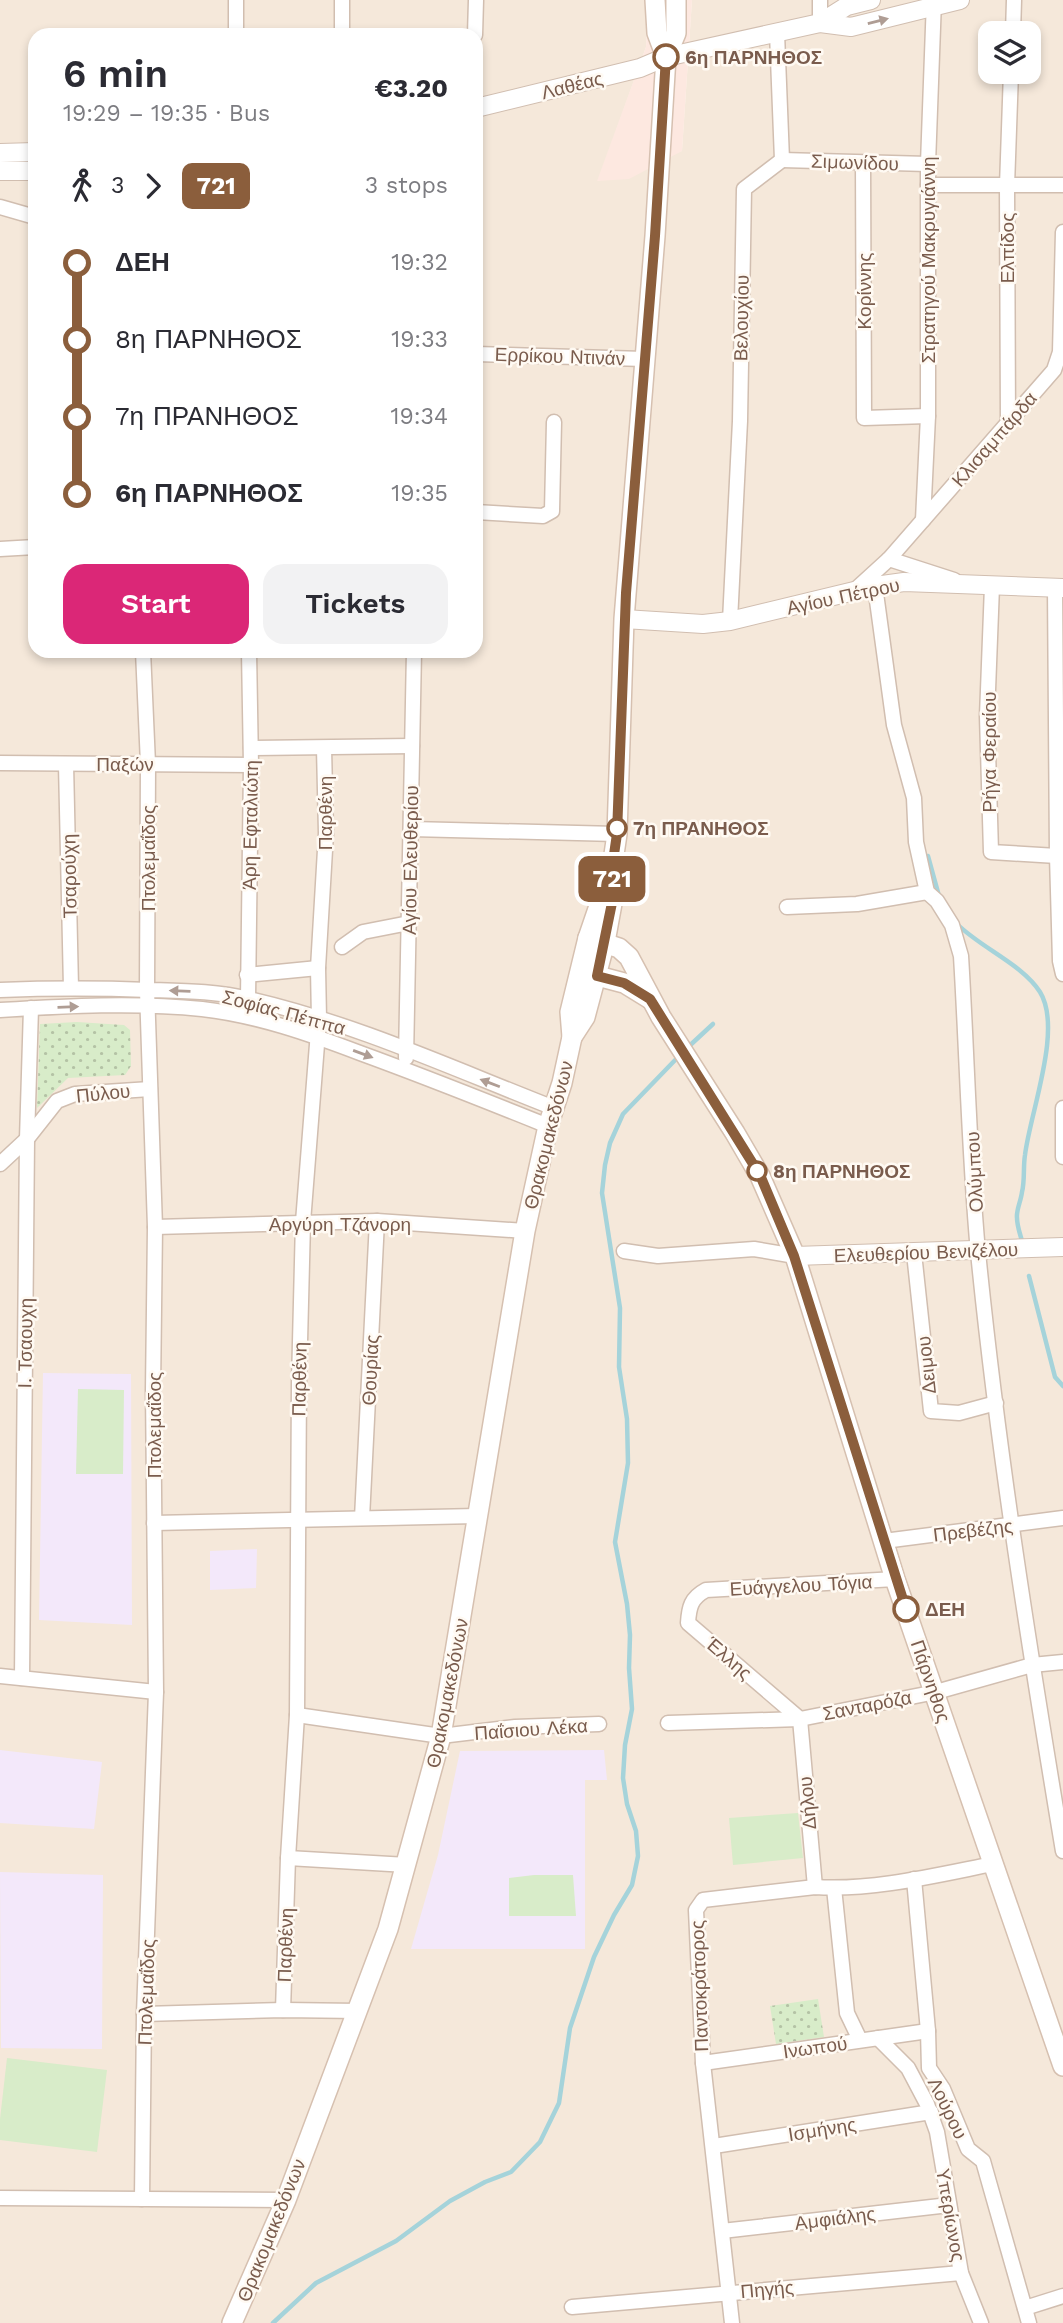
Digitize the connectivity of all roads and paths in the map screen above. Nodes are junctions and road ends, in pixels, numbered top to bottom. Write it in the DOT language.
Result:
graph roads {
  1 [pos="236,0"];
  2 [pos="342,0"];
  3 [pos="476,0"];
  4 [pos="655,0"];
  5 [pos="676,0"];
  6 [pos="820,0"];
  7 [pos="871,0"];
  8 [pos="960,0"];
  9 [pos="1014,0"];
  10 [pos="935,3"];
  11 [pos="1013,21"];
  12 [pos="820,23"];
  13 [pos="236,28"];
  14 [pos="342,28"];
  15 [pos="475,28"];
  16 [pos="777,33"];
  17 [pos="666,57"];
  18 [pos="1011,84"];
  19 [pos="483,106"];
  20 [pos="28,152"];
  21 [pos="0,153"];
  22 [pos="782,160"];
  23 [pos="863,163"];
  24 [pos="928,164"];
  25 [pos="28,171"];
  26 [pos="0,172"];
  27 [pos="1063,184"];
  28 [pos="928,185"];
  29 [pos="1007,186"];
  30 [pos="0,207"];
  31 [pos="28,215"];
  32 [pos="1063,232"];
  33 [pos="483,354"];
  34 [pos="645,359"];
  35 [pos="928,416"];
  36 [pos="554,422"];
  37 [pos="1008,424"];
  38 [pos="483,512"];
  39 [pos="923,520"];
  40 [pos="28,547"];
  41 [pos="0,549"];
  42 [pos="889,559"];
  43 [pos="875,586"];
  44 [pos="992,586"];
  45 [pos="1059,587"];
  46 [pos="831,598"];
  47 [pos="624,619"];
  48 [pos="730,621"];
  49 [pos="143,658"];
  50 [pos="249,658"];
  51 [pos="414,658"];
  52 [pos="412,746"];
  53 [pos="251,748"];
  54 [pos="324,748"];
  55 [pos="0,763"];
  56 [pos="66,764"];
  57 [pos="148,764"];
  58 [pos="251,765"];
  59 [pos="411,829"];
  60 [pos="617,834"];
  61 [pos="1057,856"];
  62 [pos="927,892"];
  63 [pos="787,907"];
  64 [pos="409,923"];
  65 [pos="597,940"];
  66 [pos="342,947"];
  67 [pos="318,968"];
  68 [pos="589,974"];
  69 [pos="1063,974"];
  70 [pos="247,975"];
  71 [pos="71,988"];
  72 [pos="0,990"];
  73 [pos="147,990"];
  74 [pos="248,998"];
  75 [pos="650,999"];
  76 [pos="148,1006"];
  77 [pos="31,1008"];
  78 [pos="0,1010"];
  79 [pos="319,1019"];
  80 [pos="318,1037"];
  81 [pos="406,1050"];
  82 [pos="406,1069"];
  83 [pos="150,1089"];
  84 [pos="1063,1108"];
  85 [pos="551,1117"];
  86 [pos="27,1139"];
  87 [pos="1063,1157"];
  88 [pos="0,1164"];
  89 [pos="377,1221"];
  90 [pos="303,1222"];
  91 [pos="155,1227"];
  92 [pos="525,1231"];
  93 [pos="1063,1247"];
  94 [pos="978,1250"];
  95 [pos="624,1251"];
  96 [pos="914,1253"];
  97 [pos="794,1256"];
  98 [pos="996,1403"];
  99 [pos="477,1516"];
  100 [pos="362,1518"];
  101 [pos="1063,1518"];
  102 [pos="298,1520"];
  103 [pos="155,1522"];
  104 [pos="1013,1525"];
  105 [pos="884,1541"];
  106 [pos="895,1579"];
  107 [pos="706,1590"];
  108 [pos="1063,1662"];
  109 [pos="1032,1665"];
  110 [pos="0,1676"];
  111 [pos="22,1678"];
  112 [pos="156,1692"];
  113 [pos="936,1692"];
  114 [pos="297,1715"];
  115 [pos="800,1719"];
  116 [pos="668,1723"];
  117 [pos="599,1724"];
  118 [pos="442,1736"];
  119 [pos="1063,1852"];
  120 [pos="288,1858"];
  121 [pos="993,1864"];
  122 [pos="407,1865"];
  123 [pos="914,1879"];
  124 [pos="815,1887"];
  125 [pos="834,1888"];
  126 [pos="283,2010"];
  127 [pos="359,2011"];
  128 [pos="144,2014"];
  129 [pos="928,2031"];
  130 [pos="878,2038"];
  131 [pos="860,2040"];
  132 [pos="703,2063"];
  133 [pos="1063,2066"];
  134 [pos="930,2112"];
  135 [pos="714,2146"];
  136 [pos="0,2198"];
  137 [pos="142,2199"];
  138 [pos="286,2200"];
  139 [pos="949,2204"];
  140 [pos="722,2231"];
  141 [pos="961,2273"];
  142 [pos="728,2293"];
  143 [pos="1063,2296"];
  144 [pos="572,2307"];
  145 [pos="1025,2308"];
  146 [pos="232,2323"];
  147 [pos="732,2323"];
  148 [pos="981,2323"];
  149 [pos="1029,2323"];
  1 -- 13 [label="street"];
  2 -- 14 [label="street"];
  3 -- 15 [label="street"];
  4 -- 17 [label="main road"];
  5 -- 17 [label="main road"];
  6 -- 12 [label="street"];
  7 -- 12 [label="street"];
  8 -- 10 [label="street"];
  9 -- 11 [label="street"];
  12 -- 10 [label="street, one-way"];
  10 -- 24 [label="street, Στρατηγού Μακρυγιάννη"];
  12 -- 16 [label="street, Λαθέας"];
  16 -- 17 [label="street, Λαθέας"];
  16 -- 22 [label="street"];
  17 -- 19 [label="street, Λαθέας"];
  17 -- 34 [label="main road"];
  18 -- 29 [label="street, Ελπίδος"];
  20 -- 21 [label="street"];
  22 -- 23 [label="street, Σιμωνίδου"];
  22 -- 48 [label="street, Βελουχίου"];
  23 -- 24 [label="street, Σιμωνίδου"];
  23 -- 35 [label="street, Κορίννης"];
  24 -- 28 [label="street, Στρατηγού Μακρυγιάννη"];
  25 -- 26 [label="street"];
  27 -- 29 [label="street"];
  28 -- 29 [label="street"];
  28 -- 35 [label="street, Στρατηγού Μακρυγιάννη"];
  29 -- 37 [label="street, Ελπίδος"];
  30 -- 31 [label="street"];
  32 -- 37 [label="street, Κλισαμπάρδα"];
  33 -- 34 [label="street, Ερρίκου Ντινάν"];
  34 -- 47 [label="main road"];
  35 -- 39 [label="street, Στρατηγού Μακρυγιάννη"];
  36 -- 38 [label="street"];
  37 -- 39 [label="street, Κλισαμπάρδα"];
  39 -- 42 [label="street, Κλισαμπάρδα"];
  40 -- 41 [label="street"];
  42 -- 44 [label="street"];
  42 -- 46 [label="street, Κλισαμπάρδα"];
  43 -- 44 [label="street, Αγίου Πέτρου"];
  43 -- 46 [label="street, Αγίου Πέτρου"];
  43 -- 62 [label="street, Ολύμπου"];
  44 -- 45 [label="street, Αγίου Πέτρου"];
  44 -- 61 [label="street, Ρήγα Φεραίου"];
  45 -- 61 [label="street"];
  46 -- 48 [label="street, Αγίου Πέτρου"];
  47 -- 48 [label="street, Αγίου Πέτρου"];
  47 -- 60 [label="main road"];
  49 -- 57 [label="street, Πτολεμαΐδος"];
  50 -- 53 [label="street, Άρη Εφταλιώτη"];
  51 -- 52 [label="street, Αγίου Ελευθερίου"];
  52 -- 54 [label="street"];
  52 -- 59 [label="street, Αγίου Ελευθερίου"];
  53 -- 54 [label="street"];
  53 -- 58 [label="street, Άρη Εφταλιώτη"];
  54 -- 67 [label="street, Παρθένη"];
  55 -- 56 [label="street, Παξών"];
  56 -- 57 [label="street, Παξών"];
  56 -- 71 [label="street, Τσαρούχη"];
  57 -- 58 [label="street, Παξών"];
  57 -- 73 [label="street, Πτολεμαΐδος"];
  58 -- 70 [label="street, Άρη Εφταλιώτη"];
  59 -- 60 [label="street"];
  59 -- 64 [label="street, Αγίου Ελευθερίου"];
  60 -- 65 [label="main road"];
  61 -- 69 [label="street"];
  62 -- 63 [label="street"];
  62 -- 94 [label="street, Ολύμπου"];
  64 -- 66 [label="street"];
  64 -- 81 [label="street, Αγίου Ελευθερίου"];
  65 -- 68 [label="main road"];
  65 -- 75 [label="main road, Πάρνηθος"];
  67 -- 70 [label="street"];
  67 -- 79 [label="street, Παρθένη"];
  68 -- 75 [label="main road, Πάρνηθος"];
  68 -- 85 [label="main road, Θρακομακεδόνων"];
  70 -- 74 [label="street, Άρη Εφταλιώτη"];
  71 -- 72 [label="street, Σοφίας Πέππα"];
  71 -- 73 [label="street, Σοφίας Πέππα"];
  74 -- 73 [label="street, Σοφίας Πέππα, one-way"];
  73 -- 76 [label="street, Πτολεμαΐδος"];
  74 -- 79 [label="street, Σοφίας Πέππα"];
  75 -- 97 [label="main road, Πάρνηθος"];
  77 -- 76 [label="street, Σοφίας Πέππα, one-way"];
  76 -- 80 [label="street, Σοφίας Πέππα"];
  76 -- 83 [label="street, Πτολεμαΐδος"];
  77 -- 78 [label="street, Σοφίας Πέππα"];
  77 -- 86 [label="street, Ι. Τσαουχη"];
  79 -- 80 [label="street, Παρθένη"];
  79 -- 81 [label="street, Σοφίας Πέππα"];
  80 -- 82 [label="street, Σοφίας Πέππα, one-way"];
  80 -- 90 [label="street, Παρθένη"];
  81 -- 82 [label="street, Αγίου Ελευθερίου"];
  85 -- 81 [label="street, Σοφίας Πέππα, one-way"];
  82 -- 85 [label="street, Σοφίας Πέππα"];
  83 -- 86 [label="street, Πύλου"];
  83 -- 91 [label="street, Πτολεμαΐδος"];
  84 -- 87 [label="street"];
  85 -- 92 [label="main road, Θρακομακεδόνων"];
  86 -- 88 [label="street, Πύλου"];
  86 -- 111 [label="street, Ι. Τσαουχη"];
  89 -- 90 [label="street, Αργύρη Τζάνορη"];
  89 -- 92 [label="street, Αργύρη Τζάνορη"];
  89 -- 100 [label="street, Θουρίας"];
  90 -- 91 [label="street, Αργύρη Τζάνορη"];
  90 -- 102 [label="street, Παρθένη"];
  91 -- 103 [label="street, Πτολεμαΐδος"];
  92 -- 99 [label="main road, Θρακομακεδόνων"];
  93 -- 94 [label="street, Ελευθερίου Βενιζέλου"];
  94 -- 96 [label="street, Ελευθερίου Βενιζέλου"];
  94 -- 98 [label="street, Ολύμπου"];
  95 -- 97 [label="street, Ελευθερίου Βενιζέλου"];
  96 -- 97 [label="street, Ελευθερίου Βενιζέλου"];
  96 -- 98 [label="street, Δειμου"];
  97 -- 105 [label="main road, Πάρνηθος"];
  98 -- 104 [label="street, Ολύμπου"];
  99 -- 100 [label="street"];
  99 -- 118 [label="main road, Θρακομακεδόνων"];
  100 -- 102 [label="street"];
  101 -- 104 [label="street, Πρεβέζης"];
  102 -- 103 [label="street"];
  102 -- 114 [label="street, Παρθένη"];
  103 -- 112 [label="street, Πτολεμαΐδος"];
  104 -- 105 [label="street, Πρεβέζης"];
  104 -- 109 [label="street, Ολύμπου"];
  105 -- 106 [label="main road, Πάρνηθος"];
  106 -- 107 [label="street, Ευάγγελου Τόγια"];
  106 -- 113 [label="main road, Πάρνηθος"];
  107 -- 115 [label="street, Έλλης"];
  108 -- 109 [label="street, Σανταρόζα"];
  109 -- 113 [label="street, Σανταρόζα"];
  109 -- 119 [label="street, Ολύμπου"];
  110 -- 111 [label="street"];
  111 -- 112 [label="street"];
  112 -- 128 [label="street, Πτολεμαΐδος"];
  113 -- 115 [label="street, Σανταρόζα"];
  113 -- 121 [label="main road, Πάρνηθος"];
  114 -- 118 [label="street, Παΐσιου Λέκα"];
  114 -- 120 [label="street, Παρθένη"];
  115 -- 116 [label="street, Σανταρόζα"];
  115 -- 124 [label="street, Δήλου"];
  117 -- 118 [label="street, Παΐσιου Λέκα"];
  118 -- 122 [label="main road, Θρακομακεδόνων"];
  120 -- 122 [label="street"];
  120 -- 126 [label="street, Παρθένη"];
  121 -- 123 [label="street, Παντοκράτορος"];
  121 -- 133 [label="main road, Πάρνηθος"];
  122 -- 127 [label="main road, Θρακομακεδόνων"];
  123 -- 125 [label="street, Παντοκράτορος"];
  123 -- 129 [label="street, Λούρου"];
  124 -- 125 [label="street, Παντοκράτορος"];
  124 -- 132 [label="street, Παντοκράτορος"];
  125 -- 131 [label="street"];
  126 -- 127 [label="street"];
  126 -- 128 [label="street"];
  127 -- 138 [label="main road, Θρακομακεδόνων"];
  128 -- 137 [label="street, Πτολεμαΐδος"];
  129 -- 130 [label="street, Ινωπού"];
  129 -- 145 [label="street, Λούρου"];
  130 -- 131 [label="street, Ινωπού"];
  130 -- 134 [label="street, Υπερίωνος"];
  131 -- 132 [label="street, Ινωπού"];
  132 -- 135 [label="street, Παντοκράτορος"];
  134 -- 135 [label="street, Ισμήνης"];
  134 -- 139 [label="street, Υπερίωνος"];
  135 -- 140 [label="street, Παντοκράτορος"];
  136 -- 137 [label="street"];
  137 -- 138 [label="street"];
  138 -- 146 [label="main road, Θρακομακεδόνων"];
  139 -- 140 [label="street, Αμφιάλης"];
  139 -- 141 [label="street, Υπερίωνος"];
  140 -- 142 [label="street, Παντοκράτορος"];
  141 -- 142 [label="street, Πηγής"];
  141 -- 148 [label="street, Υπερίωνος"];
  142 -- 144 [label="street, Πηγής"];
  142 -- 147 [label="street, Παντοκράτορος"];
  143 -- 145 [label="street"];
  145 -- 149 [label="street, Λούρου"];
}
